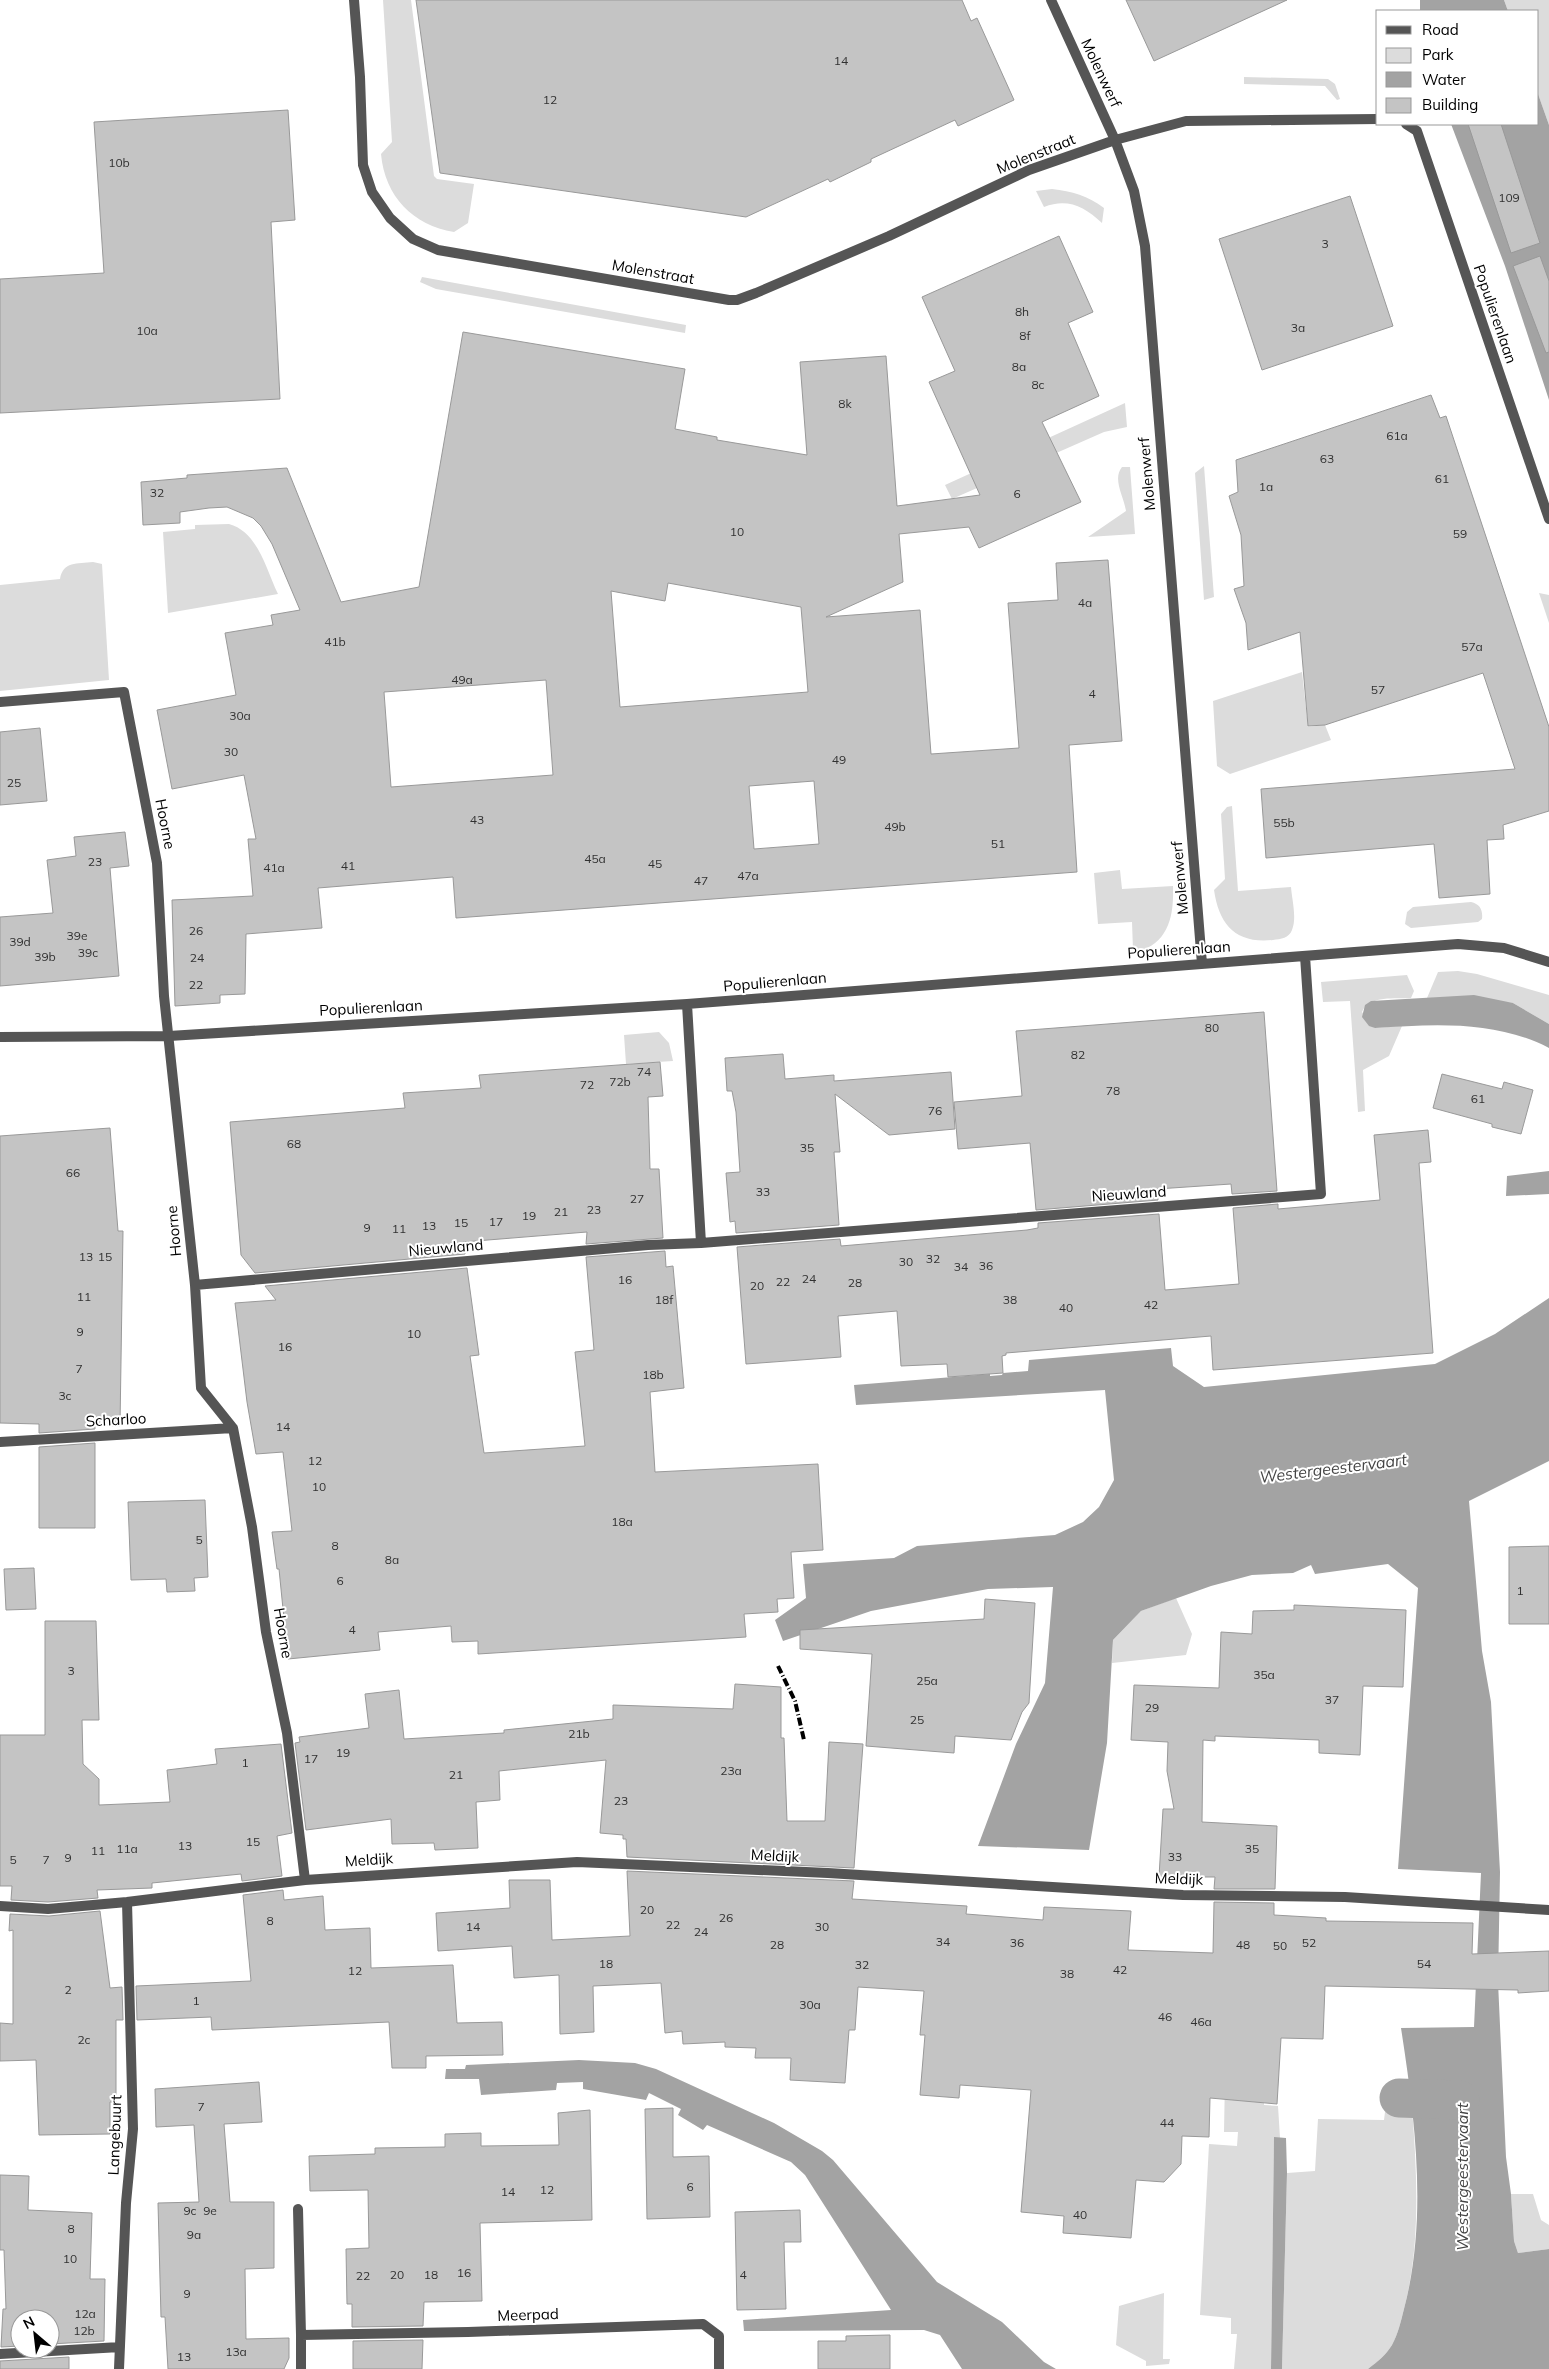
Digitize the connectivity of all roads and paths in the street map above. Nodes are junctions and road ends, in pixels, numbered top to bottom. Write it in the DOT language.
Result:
graph roads {
  1 [pos="354,0"];
  2 [pos="1051,0"];
  3 [pos="1376,118"];
  4 [pos="1407,125"];
  5 [pos="1115,140"];
  6 [pos="1549,519"];
  7 [pos="0,702"];
  8 [pos="1305,956"];
  9 [pos="1549,962"];
  10 [pos="1202,964"];
  11 [pos="687,1004"];
  12 [pos="169,1036"];
  13 [pos="0,1037"];
  14 [pos="701,1243"];
  15 [pos="195,1286"];
  16 [pos="233,1428"];
  17 [pos="0,1442"];
  18 [pos="305,1880"];
  19 [pos="127,1902"];
  20 [pos="0,1906"];
  21 [pos="1549,1910"];
  22 [pos="298,2209"];
  23 [pos="301,2335"];
  24 [pos="120,2347"];
  25 [pos="0,2354"];
  26 [pos="119,2369"];
  27 [pos="301,2369"];
  28 [pos="719,2369"];
  1 -- 5 [label="street, Molenstraat"];
  2 -- 5 [label="street, Molenwerf"];
  3 -- 5 [label="street"];
  4 -- 6 [label="street, Populierenlaan"];
  5 -- 10 [label="street, Molenwerf"];
  7 -- 12 [label="street, Hoorne"];
  8 -- 9 [label="street, Populierenlaan"];
  8 -- 10 [label="street, Populierenlaan"];
  8 -- 14 [label="street, Nieuwland"];
  10 -- 11 [label="street, Populierenlaan"];
  11 -- 12 [label="street, Populierenlaan"];
  11 -- 14 [label="street"];
  12 -- 13 [label="street, Populierenlaan"];
  12 -- 15 [label="street, Hoorne"];
  14 -- 15 [label="street, Nieuwland"];
  15 -- 16 [label="street, Hoorne"];
  16 -- 17 [label="street, Scharloo"];
  16 -- 18 [label="street, Hoorne"];
  18 -- 19 [label="street, Meldijk"];
  18 -- 21 [label="street, Meldijk"];
  19 -- 20 [label="street, Meldijk"];
  19 -- 24 [label="street, Langebuurt"];
  22 -- 23 [label="street"];
  23 -- 27 [label="street"];
  23 -- 28 [label="street, Meerpad"];
  24 -- 25 [label="street"];
  24 -- 26 [label="street, Langebuurt"];
}
